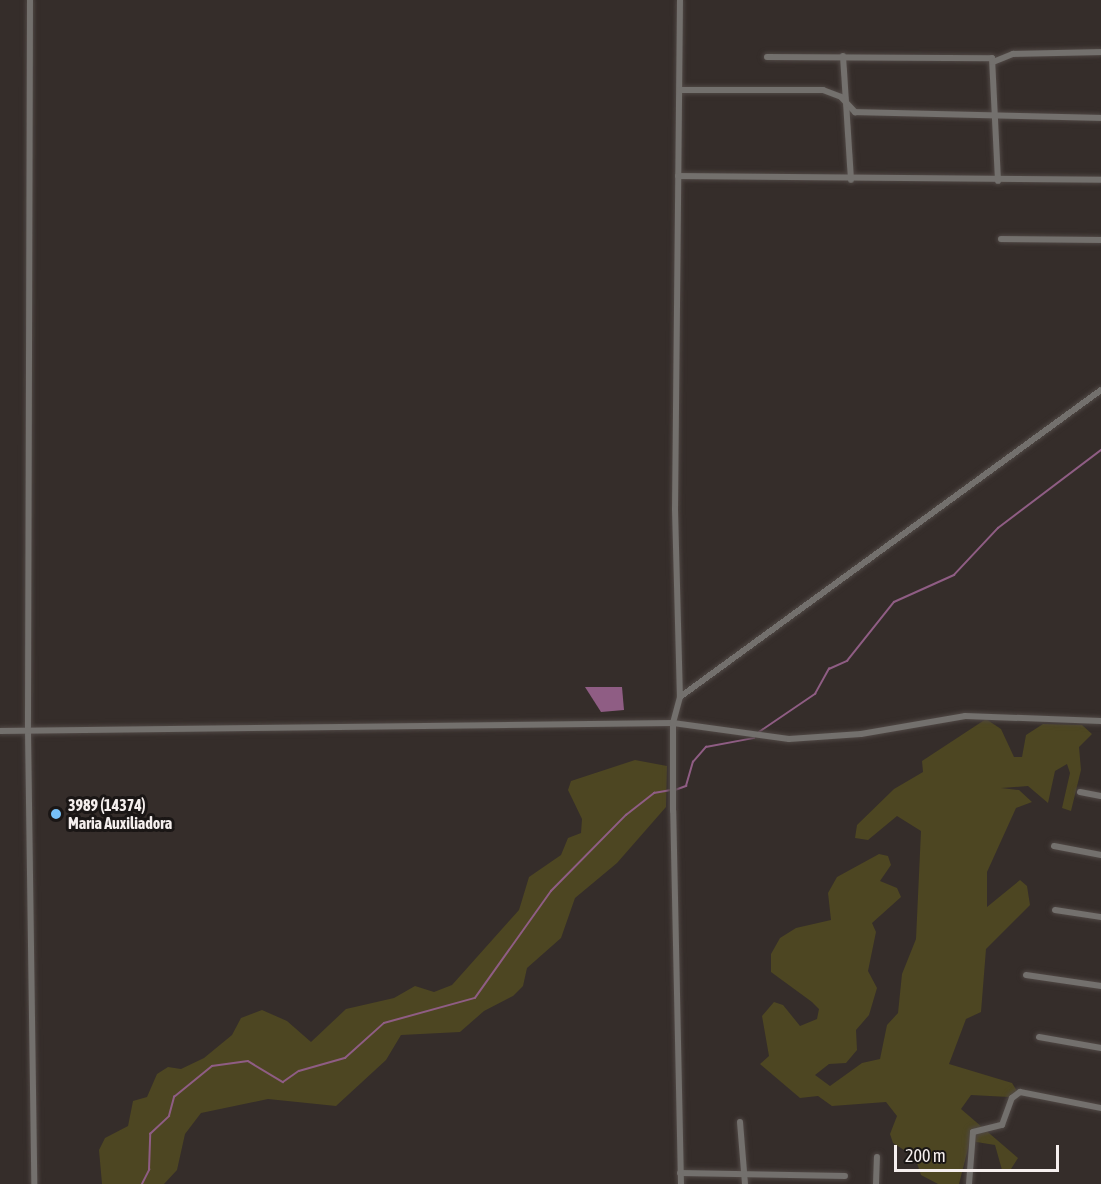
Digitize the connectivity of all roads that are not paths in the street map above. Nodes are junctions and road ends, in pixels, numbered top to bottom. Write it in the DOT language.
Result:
graph roads {
  1 [pos="30,0"];
  2 [pos="680,0"];
  3 [pos="1101,52"];
  4 [pos="843,56"];
  5 [pos="767,57"];
  6 [pos="993,62"];
  7 [pos="680,90"];
  8 [pos="846,104"];
  9 [pos="997,116"];
  10 [pos="1101,118"];
  11 [pos="678,176"];
  12 [pos="851,180"];
  13 [pos="1101,180"];
  14 [pos="998,181"];
  15 [pos="1001,239"];
  16 [pos="1101,240"];
  17 [pos="1101,390"];
  18 [pos="680,697"];
  19 [pos="1098,720"];
  20 [pos="673,723"];
  21 [pos="0,731"];
  22 [pos="28,731"];
  23 [pos="1080,792"];
  24 [pos="1101,796"];
  25 [pos="1054,846"];
  26 [pos="1101,855"];
  27 [pos="1055,910"];
  28 [pos="1101,917"];
  29 [pos="1026,975"];
  30 [pos="1101,986"];
  31 [pos="1039,1037"];
  32 [pos="1101,1048"];
  33 [pos="1101,1108"];
  34 [pos="740,1122"];
  35 [pos="877,1157"];
  36 [pos="680,1173"];
  37 [pos="744,1174"];
  38 [pos="845,1176"];
  39 [pos="34,1184"];
  40 [pos="681,1184"];
  41 [pos="745,1184"];
  42 [pos="876,1184"];
  43 [pos="969,1184"];
  1 -- 22 [label="street"];
  2 -- 7 [label="street"];
  3 -- 6 [label="street"];
  4 -- 5 [label="street"];
  4 -- 6 [label="street"];
  4 -- 8 [label="street"];
  6 -- 9 [label="street"];
  7 -- 8 [label="street"];
  7 -- 11 [label="street"];
  8 -- 9 [label="street"];
  8 -- 12 [label="street"];
  9 -- 10 [label="street"];
  9 -- 14 [label="street"];
  11 -- 12 [label="street"];
  11 -- 18 [label="street"];
  12 -- 14 [label="street"];
  13 -- 14 [label="street"];
  15 -- 16 [label="street"];
  17 -- 18 [label="street"];
  18 -- 20 [label="street"];
  19 -- 20 [label="street"];
  20 -- 22 [label="street"];
  20 -- 36 [label="street"];
  21 -- 22 [label="street"];
  22 -- 39 [label="street"];
  23 -- 24 [label="street"];
  25 -- 26 [label="street"];
  27 -- 28 [label="street"];
  29 -- 30 [label="street"];
  31 -- 32 [label="street"];
  33 -- 43 [label="street"];
  34 -- 37 [label="street"];
  35 -- 42 [label="street"];
  36 -- 37 [label="street"];
  36 -- 40 [label="street"];
  37 -- 38 [label="street"];
  37 -- 41 [label="street"];
}
